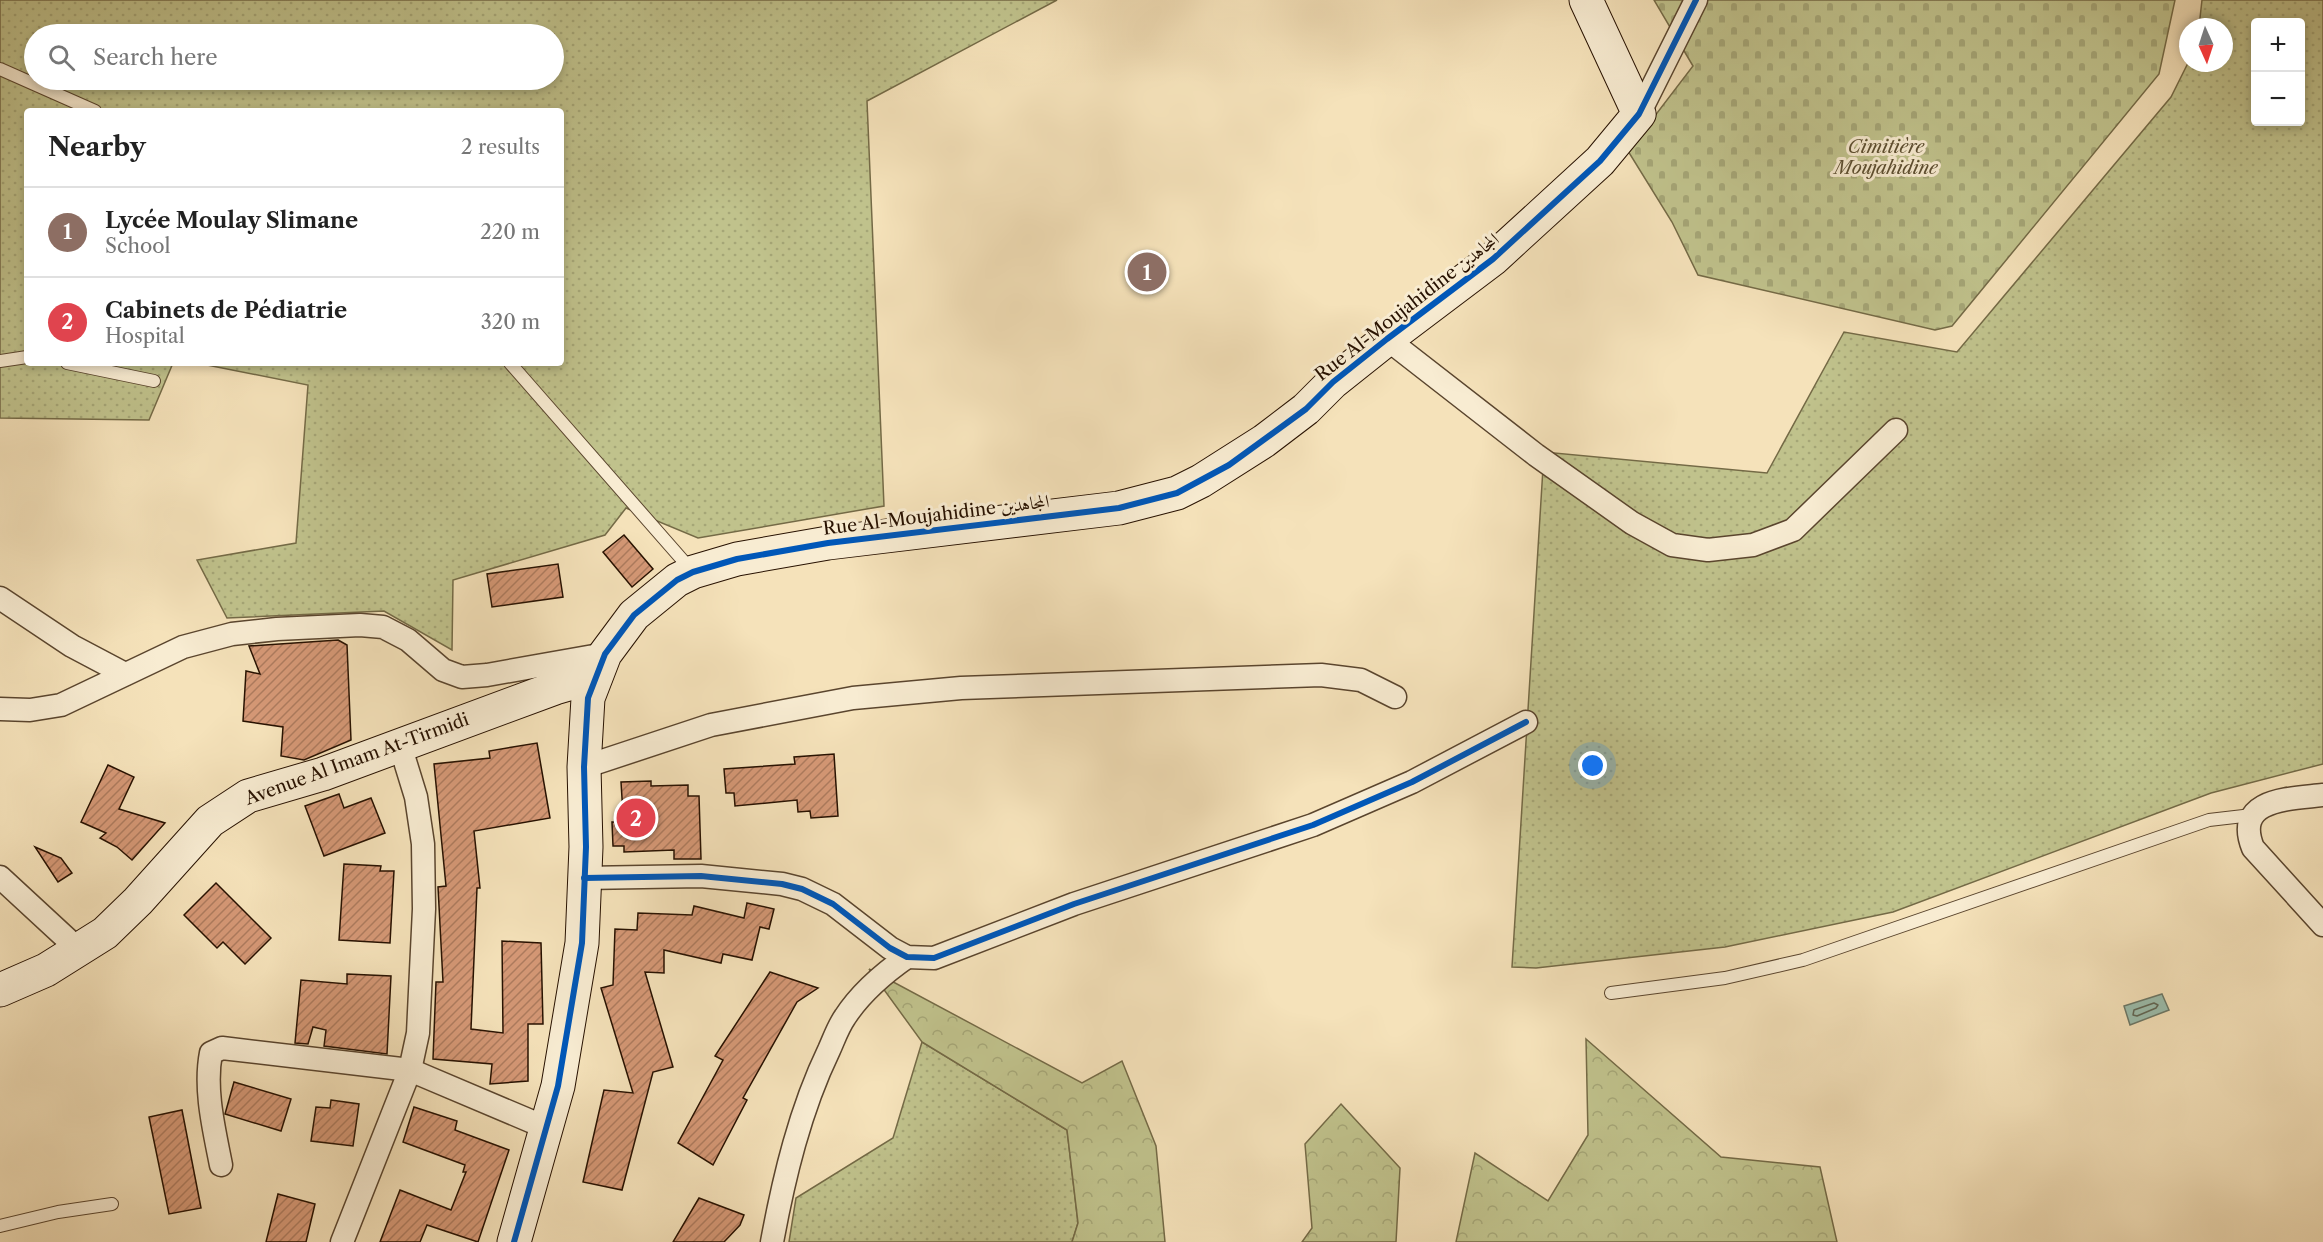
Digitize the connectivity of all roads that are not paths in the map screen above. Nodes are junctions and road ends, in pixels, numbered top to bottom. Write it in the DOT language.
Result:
graph roads {
  1 [pos="1586,0"];
  2 [pos="1696,0"];
  3 [pos="0,69"];
  4 [pos="24,80"];
  5 [pos="48,90"];
  6 [pos="88,108"];
  7 [pos="1639,114"];
  8 [pos="1387,339"];
  9 [pos="24,357"];
  10 [pos="0,361"];
  11 [pos="82,366"];
  12 [pos="513,366"];
  13 [pos="154,381"];
  14 [pos="1896,430"];
  15 [pos="693,572"];
  16 [pos="0,598"];
  17 [pos="601,665"];
  18 [pos="125,674"];
  19 [pos="1395,697"];
  20 [pos="0,709"];
  21 [pos="1526,722"];
  22 [pos="400,745"];
  23 [pos="584,767"];
  24 [pos="2323,795"];
  25 [pos="2252,815"];
  26 [pos="0,877"];
  27 [pos="584,878"];
  28 [pos="2323,925"];
  29 [pos="79,950"];
  30 [pos="907,957"];
  31 [pos="0,990"];
  32 [pos="1611,993"];
  33 [pos="410,1070"];
  34 [pos="547,1128"];
  35 [pos="221,1165"];
  36 [pos="112,1204"];
  37 [pos="0,1226"];
  38 [pos="342,1242"];
  39 [pos="514,1242"];
  40 [pos="772,1242"];
  1 -- 7 [label="street"];
  2 -- 7 [label="street, Rue Al-Moujahidine المجاهدين"];
  3 -- 4 [label="lane"];
  5 -- 6 [label="lane"];
  7 -- 8 [label="street, Rue Al-Moujahidine المجاهدين"];
  8 -- 14 [label="street"];
  8 -- 15 [label="street, Rue Al-Moujahidine المجاهدين"];
  9 -- 10 [label="lane"];
  11 -- 13 [label="lane"];
  12 -- 15 [label="lane"];
  15 -- 17 [label="street, Rue Al-Moujahidine المجاهدين"];
  16 -- 18 [label="street"];
  17 -- 18 [label="street"];
  17 -- 22 [label="street, Avenue Al Imam At-Tirmidi"];
  17 -- 23 [label="street, Rue Al-Moujahidine المجاهدين"];
  18 -- 20 [label="street"];
  19 -- 23 [label="street"];
  21 -- 30 [label="street"];
  22 -- 29 [label="street, Avenue Al Imam At-Tirmidi"];
  22 -- 33 [label="street"];
  23 -- 27 [label="street, Rue Al-Moujahidine المجاهدين"];
  24 -- 25 [label="street"];
  25 -- 28 [label="street"];
  25 -- 32 [label="lane"];
  26 -- 29 [label="street"];
  27 -- 30 [label="street"];
  27 -- 34 [label="street, Rue Al-Moujahidine المجاهدين"];
  29 -- 31 [label="street, Avenue Al Imam At-Tirmidi"];
  30 -- 40 [label="street"];
  33 -- 34 [label="street"];
  33 -- 35 [label="street"];
  33 -- 38 [label="street"];
  34 -- 39 [label="street, Rue Al-Moujahidine المجاهدين"];
  36 -- 37 [label="lane"];
}
